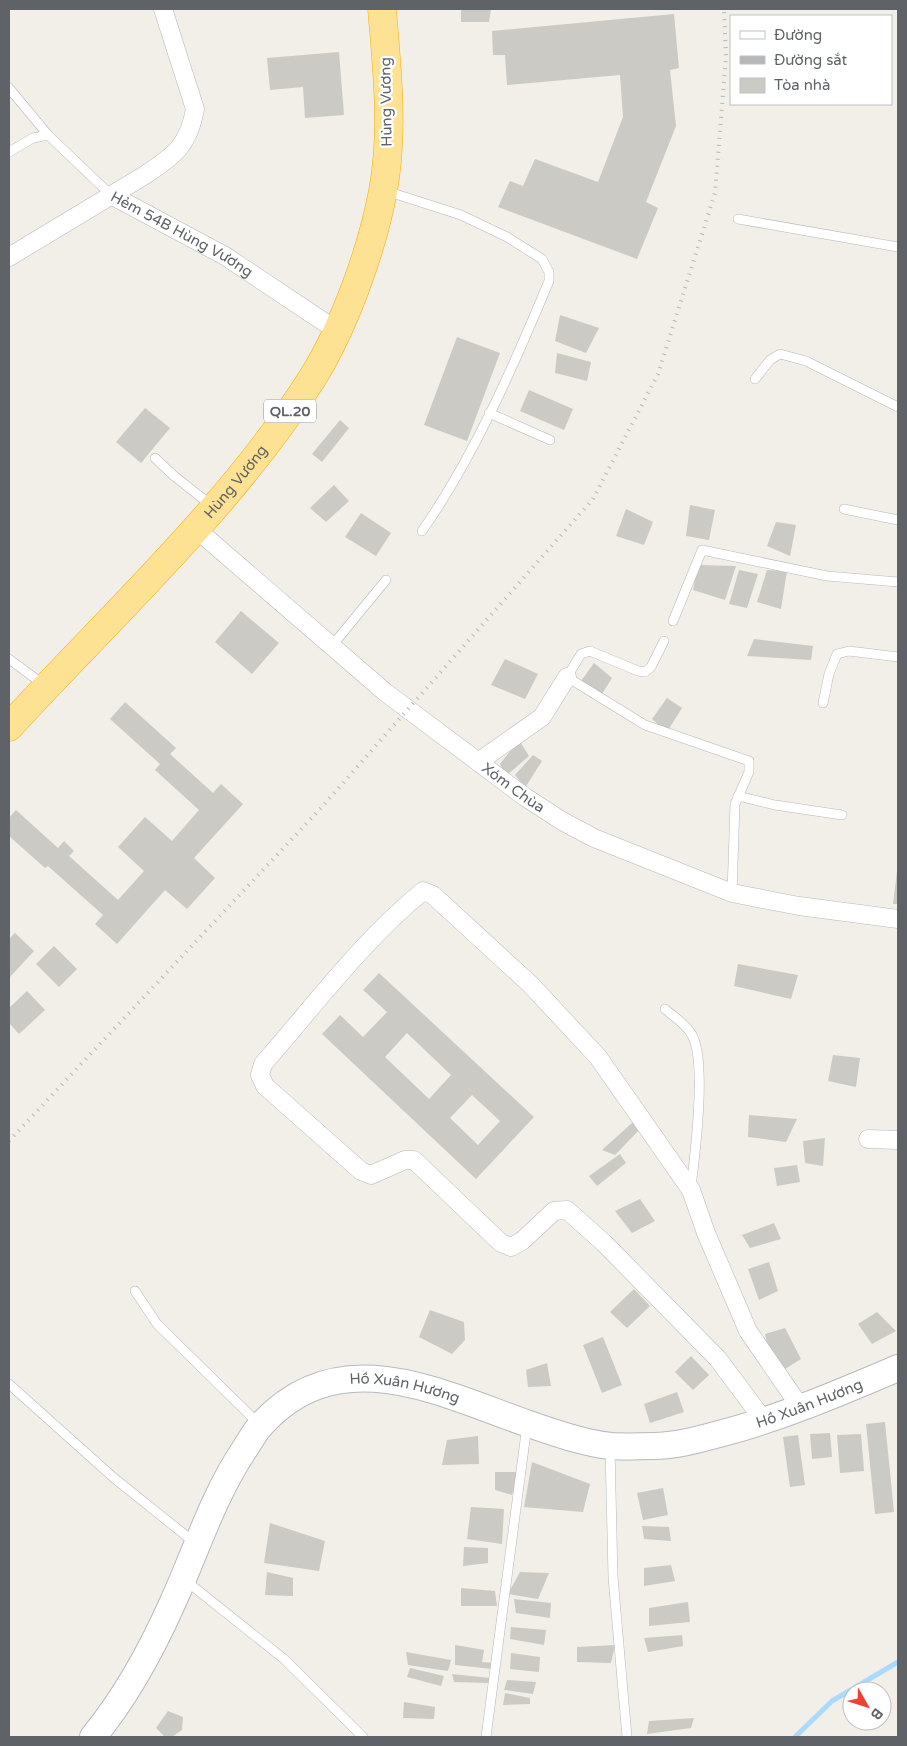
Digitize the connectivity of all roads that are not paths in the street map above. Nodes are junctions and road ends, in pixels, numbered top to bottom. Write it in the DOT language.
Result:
graph roads {
  1 [pos="163,9"];
  2 [pos="382,9"];
  3 [pos="9,88"];
  4 [pos="48,135"];
  5 [pos="9,152"];
  6 [pos="383,190"];
  7 [pos="111,195"];
  8 [pos="738,219"];
  9 [pos="898,247"];
  10 [pos="9,257"];
  11 [pos="336,330"];
  12 [pos="755,379"];
  13 [pos="898,407"];
  14 [pos="489,413"];
  15 [pos="550,440"];
  16 [pos="155,458"];
  17 [pos="213,507"];
  18 [pos="844,509"];
  19 [pos="898,520"];
  20 [pos="195,528"];
  21 [pos="422,531"];
  22 [pos="386,580"];
  23 [pos="898,582"];
  24 [pos="673,621"];
  25 [pos="664,642"];
  26 [pos="331,647"];
  27 [pos="898,657"];
  28 [pos="9,658"];
  29 [pos="568,677"];
  30 [pos="47,686"];
  31 [pos="823,703"];
  32 [pos="9,727"];
  33 [pos="478,762"];
  34 [pos="738,796"];
  35 [pos="842,815"];
  36 [pos="732,893"];
  37 [pos="898,919"];
  38 [pos="664,1009"];
  39 [pos="868,1139"];
  40 [pos="898,1140"];
  41 [pos="691,1190"];
  42 [pos="135,1291"];
  43 [pos="898,1368"];
  44 [pos="9,1384"];
  45 [pos="801,1408"];
  46 [pos="764,1422"];
  47 [pos="527,1423"];
  48 [pos="260,1425"];
  49 [pos="610,1446"];
  50 [pos="196,1544"];
  51 [pos="183,1578"];
  52 [pos="93,1737"];
  53 [pos="363,1737"];
  54 [pos="486,1737"];
  55 [pos="627,1737"];
  1 -- 7 [label="street"];
  2 -- 6 [label="highway, Hùng Vương / QL.20"];
  3 -- 4 [label="lane, Hẻm 54B Hùng Vương"];
  4 -- 5 [label="lane"];
  4 -- 7 [label="lane, Hẻm 54B Hùng Vương"];
  6 -- 11 [label="highway, Hùng Vương / QL.20"];
  6 -- 14 [label="lane"];
  7 -- 10 [label="street"];
  7 -- 11 [label="street, Hẻm 54B Hùng Vương"];
  8 -- 9 [label="lane"];
  11 -- 17 [label="highway, Hùng Vương / QL.20"];
  12 -- 13 [label="lane"];
  14 -- 15 [label="lane"];
  14 -- 21 [label="lane"];
  16 -- 17 [label="lane"];
  17 -- 20 [label="highway, Hùng Vương / QL.20"];
  18 -- 19 [label="lane"];
  20 -- 26 [label="street, Xóm Chùa"];
  20 -- 30 [label="highway, Hùng Vương / QL.20"];
  22 -- 26 [label="lane"];
  23 -- 24 [label="lane"];
  25 -- 29 [label="lane"];
  26 -- 33 [label="street, Xóm Chùa"];
  27 -- 31 [label="lane"];
  28 -- 30 [label="lane"];
  29 -- 33 [label="street"];
  29 -- 34 [label="lane"];
  30 -- 32 [label="highway, Hùng Vương / QL.20"];
  33 -- 36 [label="street, Xóm Chùa"];
  34 -- 35 [label="lane"];
  34 -- 36 [label="lane"];
  36 -- 37 [label="street, Xóm Chùa"];
  38 -- 41 [label="lane"];
  39 -- 40 [label="street"];
  41 -- 45 [label="street"];
  41 -- 46 [label="street"];
  42 -- 48 [label="lane"];
  43 -- 45 [label="main road, Hồ Xuân Hương"];
  44 -- 50 [label="lane"];
  45 -- 46 [label="main road, Hồ Xuân Hương"];
  46 -- 49 [label="main road, Hồ Xuân Hương"];
  47 -- 48 [label="main road, Hồ Xuân Hương"];
  47 -- 49 [label="main road, Hồ Xuân Hương"];
  47 -- 54 [label="lane"];
  48 -- 50 [label="main road, Hồ Xuân Hương"];
  49 -- 55 [label="lane"];
  50 -- 51 [label="main road, Hồ Xuân Hương"];
  51 -- 52 [label="main road, Hồ Xuân Hương"];
  51 -- 53 [label="lane"];
}
